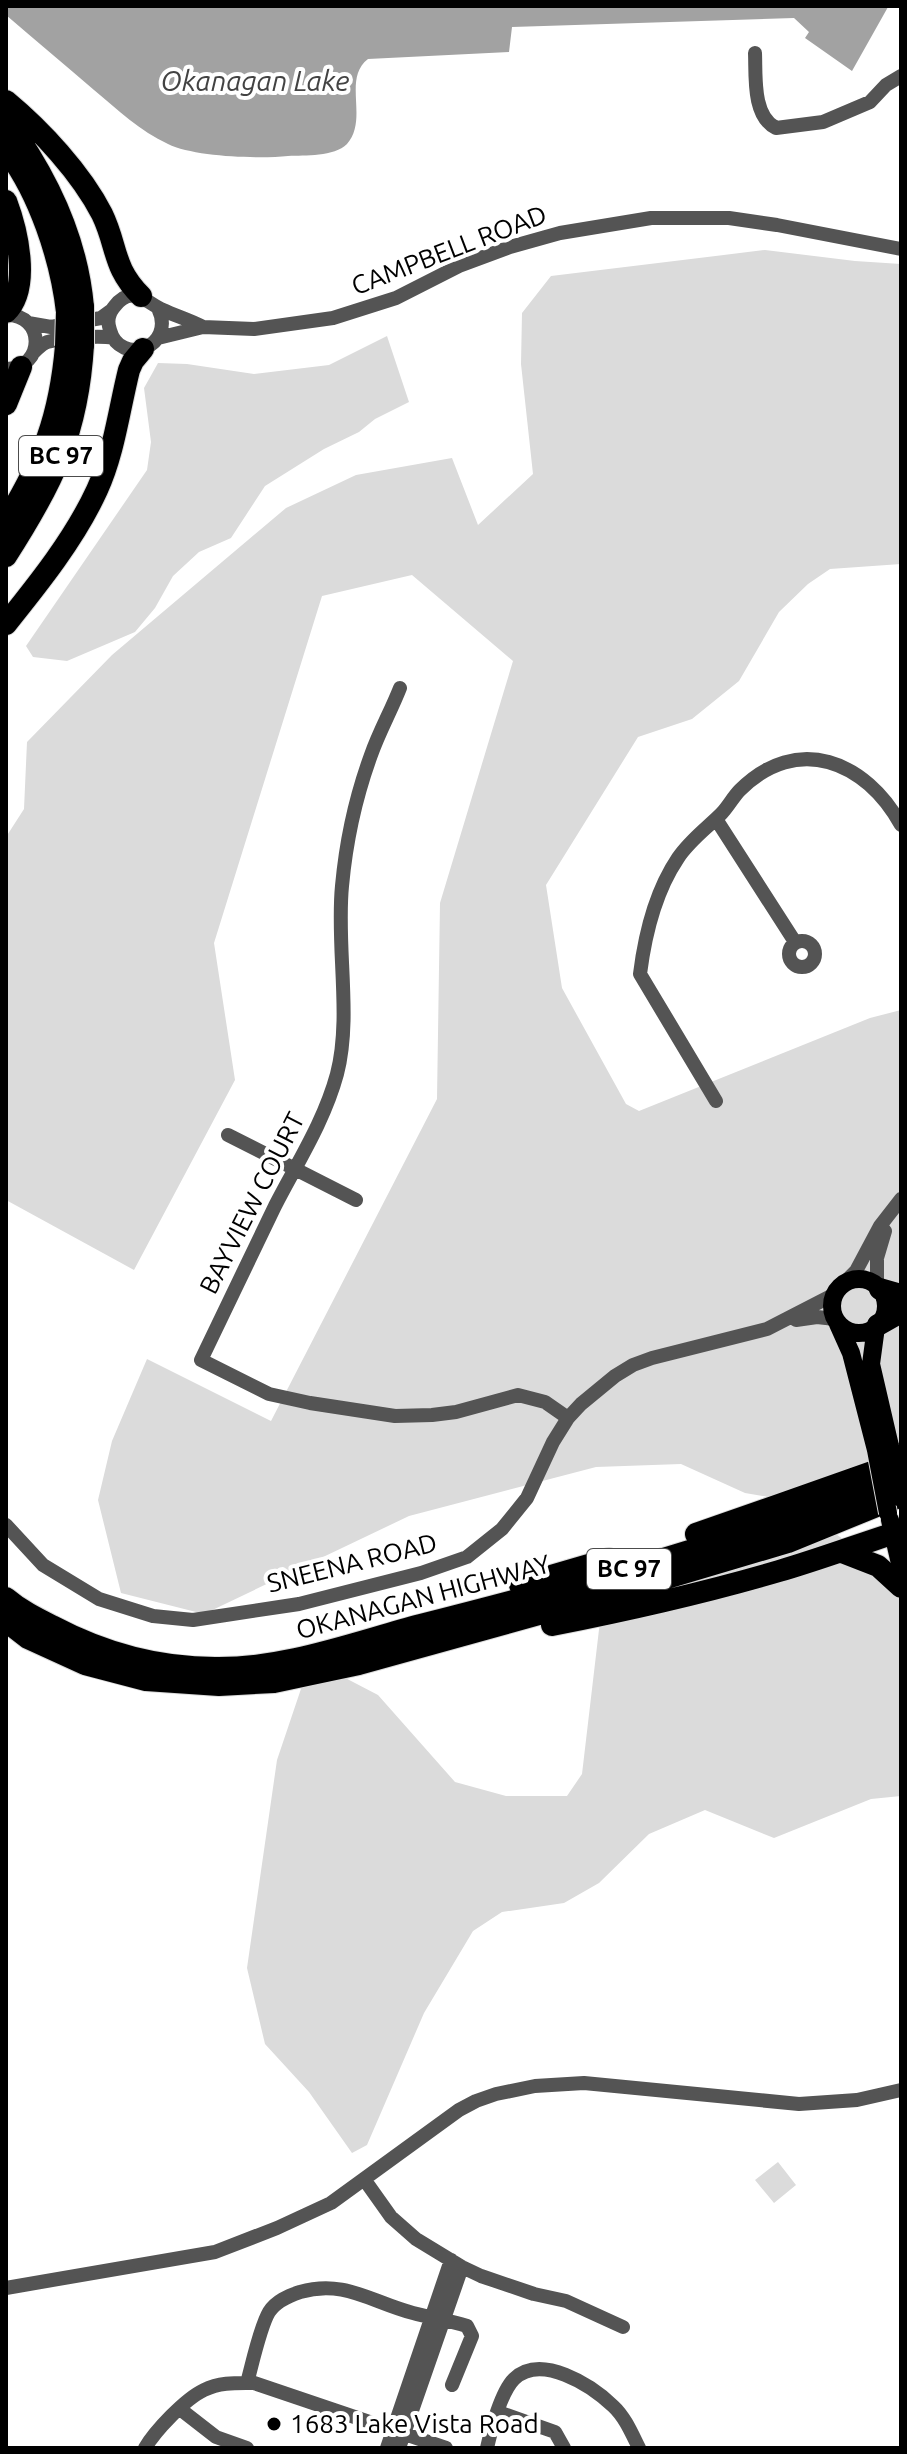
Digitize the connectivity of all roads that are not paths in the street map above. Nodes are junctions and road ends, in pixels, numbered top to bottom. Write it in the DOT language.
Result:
graph roads {
  1 [pos="755,53"];
  2 [pos="901,76"];
  3 [pos="6,101"];
  4 [pos="6,120"];
  5 [pos="6,150"];
  6 [pos="6,201"];
  7 [pos="901,249"];
  8 [pos="149,302"];
  9 [pos="75,309"];
  10 [pos="112,310"];
  11 [pos="6,314"];
  12 [pos="28,323"];
  13 [pos="203,327"];
  14 [pos="113,338"];
  15 [pos="150,343"];
  16 [pos="75,345"];
  17 [pos="20,363"];
  18 [pos="6,404"];
  19 [pos="6,521"];
  20 [pos="6,556"];
  21 [pos="10,620"];
  22 [pos="400,688"];
  23 [pos="716,819"];
  24 [pos="901,825"];
  25 [pos="795,942"];
  26 [pos="716,1101"];
  27 [pos="228,1135"];
  28 [pos="296,1169"];
  29 [pos="901,1199"];
  30 [pos="356,1200"];
  31 [pos="889,1215"];
  32 [pos="839,1289"];
  33 [pos="886,1290"];
  34 [pos="901,1312"];
  35 [pos="836,1320"];
  36 [pos="783,1322"];
  37 [pos="877,1326"];
  38 [pos="568,1418"];
  39 [pos="889,1453"];
  40 [pos="901,1478"];
  41 [pos="897,1514"];
  42 [pos="6,1525"];
  43 [pos="842,1552"];
  44 [pos="901,1568"];
  45 [pos="901,1587"];
  46 [pos="6,1598"];
  47 [pos="6,1621"];
  48 [pos="355,1653"];
  49 [pos="901,2090"];
  50 [pos="364,2179"];
  51 [pos="456,2263"];
  52 [pos="6,2288"];
  53 [pos="438,2318"];
  54 [pos="623,2327"];
  55 [pos="247,2383"];
  56 [pos="452,2385"];
  57 [pos="180,2409"];
  58 [pos="498,2412"];
  59 [pos="399,2437"];
  60 [pos="145,2448"];
  61 [pos="247,2448"];
  62 [pos="387,2448"];
  63 [pos="446,2448"];
  64 [pos="487,2448"];
  65 [pos="564,2448"];
  66 [pos="639,2448"];
  1 -- 2 [label="street"];
  3 -- 8 [label="highway"];
  4 -- 9 [label="highway, BC 97"];
  5 -- 9 [label="highway, BC 97"];
  6 -- 11 [label="highway"];
  7 -- 13 [label="street, CAMPBELL ROAD"];
  8 -- 10 [label="street"];
  8 -- 13 [label="street, CAMPBELL ROAD"];
  8 -- 15 [label="street"];
  9 -- 16 [label="highway, BC 97, bridge"];
  10 -- 12 [label="street"];
  10 -- 14 [label="street"];
  11 -- 12 [label="street"];
  12 -- 17 [label="street"];
  13 -- 15 [label="street, CAMPBELL ROAD"];
  14 -- 15 [label="street"];
  14 -- 17 [label="street"];
  15 -- 21 [label="highway"];
  16 -- 19 [label="highway, BC 97"];
  16 -- 20 [label="highway, BC 97"];
  17 -- 18 [label="highway"];
  22 -- 28 [label="street, BAYVIEW COURT"];
  23 -- 24 [label="street"];
  23 -- 25 [label="street"];
  23 -- 26 [label="street"];
  27 -- 28 [label="street"];
  28 -- 30 [label="street"];
  28 -- 38 [label="street, BAYVIEW COURT"];
  29 -- 31 [label="street, SNEENA ROAD"];
  31 -- 32 [label="street, SNEENA ROAD"];
  31 -- 33 [label="street, SNEENA ROAD"];
  32 -- 33 [label="main road"];
  32 -- 35 [label="main road"];
  32 -- 36 [label="street, SNEENA ROAD"];
  33 -- 37 [label="main road"];
  34 -- 37 [label="highway"];
  35 -- 36 [label="street, SNEENA ROAD"];
  35 -- 37 [label="main road"];
  35 -- 39 [label="main road"];
  36 -- 38 [label="street, SNEENA ROAD"];
  37 -- 39 [label="main road"];
  38 -- 42 [label="street, SNEENA ROAD"];
  39 -- 41 [label="main road, bridge"];
  39 -- 48 [label="highway"];
  40 -- 48 [label="highway, OKANAGAN HIGHWAY / BC 97"];
  41 -- 43 [label="highway"];
  41 -- 44 [label="main road"];
  41 -- 48 [label="highway, OKANAGAN HIGHWAY / BC 97"];
  43 -- 45 [label="highway"];
  43 -- 48 [label="highway"];
  46 -- 48 [label="highway, OKANAGAN HIGHWAY / BC 97"];
  47 -- 48 [label="highway, OKANAGAN HIGHWAY / BC 97"];
  49 -- 50 [label="street"];
  50 -- 51 [label="street"];
  50 -- 52 [label="street"];
  51 -- 53 [label="street"];
  51 -- 54 [label="street"];
  53 -- 55 [label="street"];
  53 -- 56 [label="street"];
  53 -- 59 [label="street"];
  55 -- 57 [label="street"];
  55 -- 59 [label="street"];
  57 -- 60 [label="street"];
  57 -- 61 [label="street"];
  58 -- 64 [label="street"];
  58 -- 65 [label="street"];
  58 -- 66 [label="street"];
  59 -- 62 [label="street"];
  59 -- 63 [label="street"];
}
